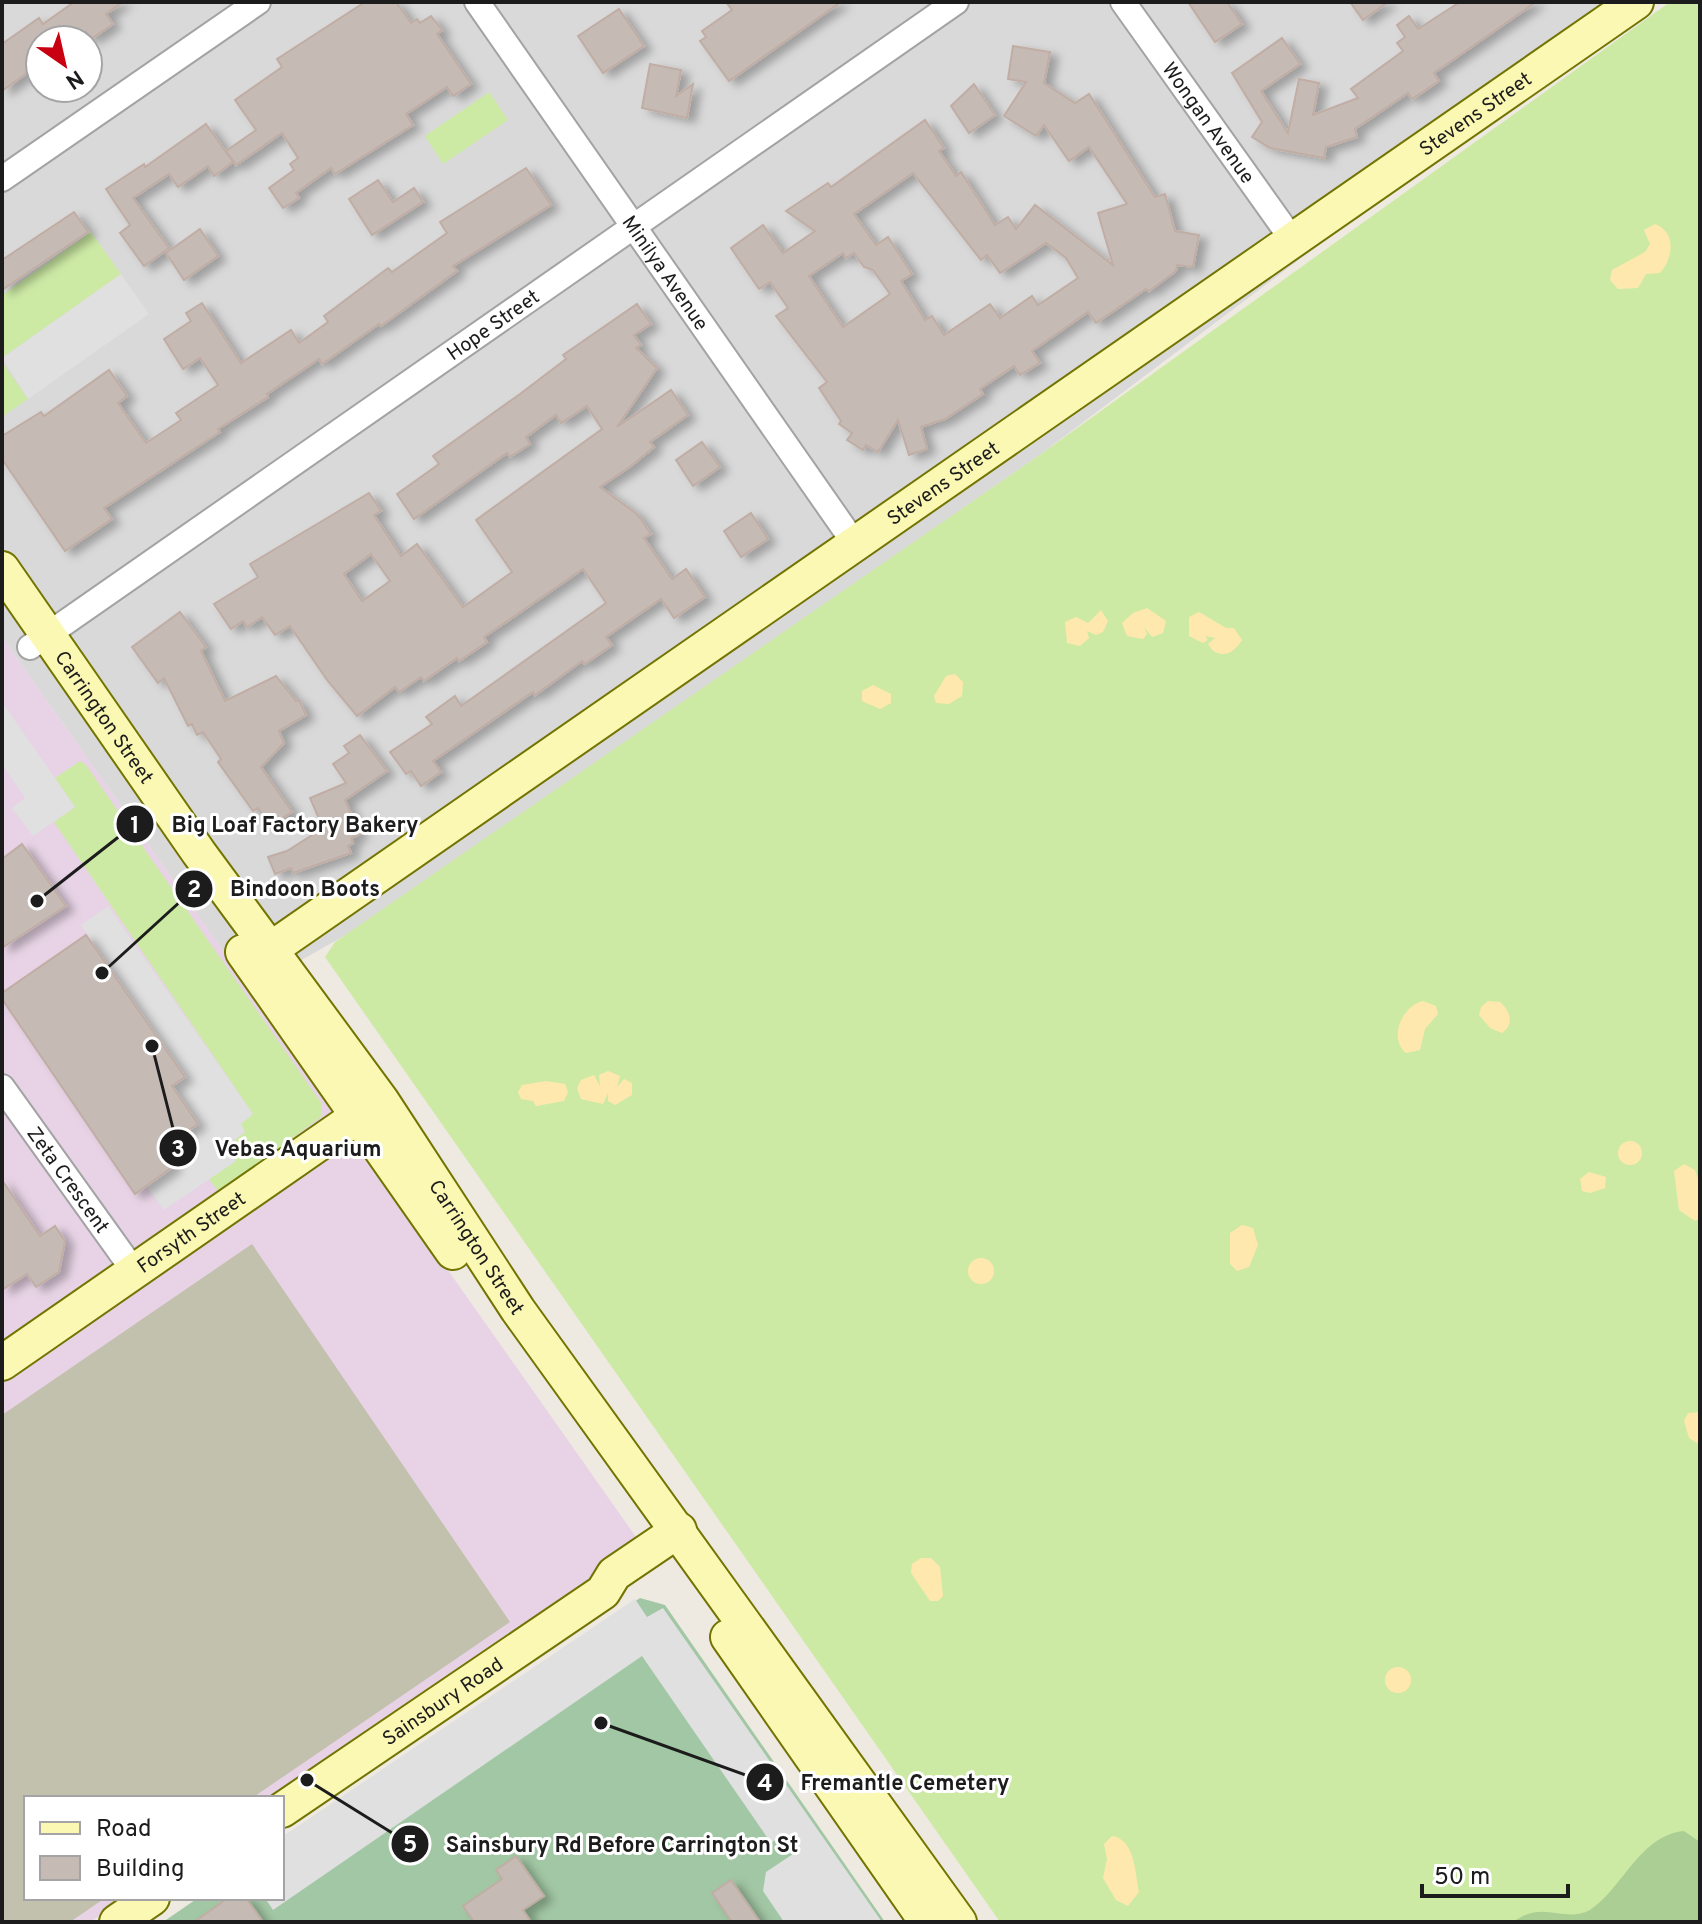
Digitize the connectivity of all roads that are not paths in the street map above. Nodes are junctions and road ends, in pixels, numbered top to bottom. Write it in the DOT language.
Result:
graph roads {
  1 [pos="258,2"];
  2 [pos="477,2"];
  3 [pos="956,2"];
  4 [pos="1123,2"];
  5 [pos="1636,2"];
  6 [pos="2,179"];
  7 [pos="635,226"];
  8 [pos="1294,242"];
  9 [pos="855,544"];
  10 [pos="2,569"];
  11 [pos="2,607"];
  12 [pos="39,641"];
  13 [pos="260,957"];
  14 [pos="2,1087"];
  15 [pos="369,1108"];
  16 [pos="134,1271"];
  17 [pos="2,1363"];
  18 [pos="677,1545"];
  19 [pos="284,1809"];
  20 [pos="149,1900"];
  21 [pos="117,1922"];
  22 [pos="927,1922"];
  23 [pos="959,1922"];
  1 -- 6 [label="street"];
  2 -- 7 [label="street, Minilya Avenue"];
  3 -- 7 [label="street, Hope Street"];
  4 -- 8 [label="street, Wongan Avenue"];
  5 -- 8 [label="street, Stevens Street"];
  7 -- 9 [label="street, Minilya Avenue"];
  7 -- 12 [label="street, Hope Street"];
  8 -- 9 [label="street, Stevens Street"];
  9 -- 13 [label="street, Stevens Street"];
  10 -- 12 [label="street, Carrington Street"];
  11 -- 12 [label="street, Carrington Street"];
  12 -- 13 [label="street, Carrington Street"];
  13 -- 15 [label="street, Carrington Street"];
  14 -- 16 [label="street, Zeta Crescent"];
  15 -- 16 [label="street, Forsyth Street"];
  15 -- 18 [label="street, Carrington Street"];
  16 -- 17 [label="street, Forsyth Street"];
  18 -- 19 [label="street, Sainsbury Road"];
  18 -- 22 [label="street, Carrington Street"];
  18 -- 23 [label="street, Carrington Street"];
  20 -- 21 [label="street"];
}
